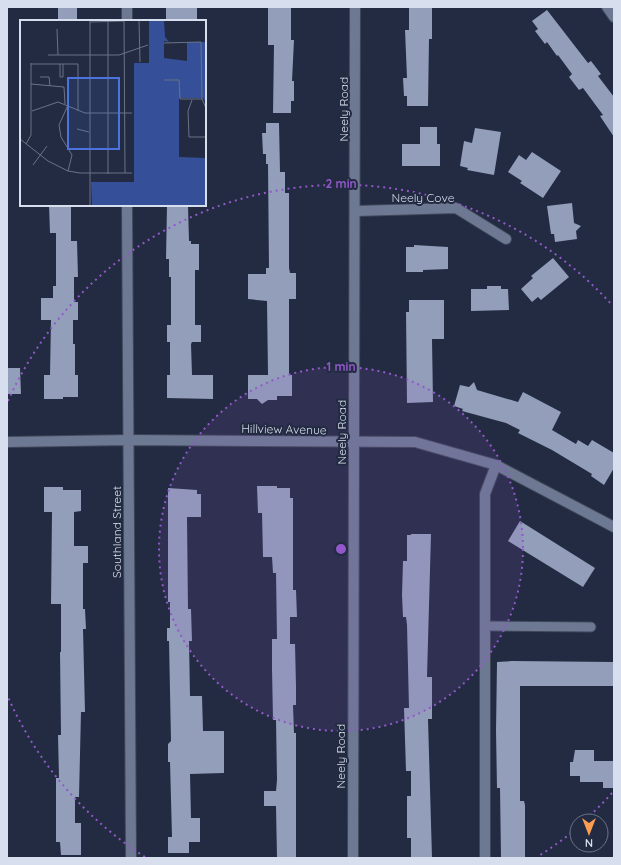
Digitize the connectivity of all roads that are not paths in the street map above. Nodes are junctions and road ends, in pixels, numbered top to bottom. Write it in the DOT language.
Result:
graph roads {
  1 [pos="126,7"];
  2 [pos="355,7"];
  3 [pos="607,7"];
  4 [pos="614,17"];
  5 [pos="127,20"];
  6 [pos="127,206"];
  7 [pos="356,211"];
  8 [pos="506,239"];
  9 [pos="128,440"];
  10 [pos="7,442"];
  11 [pos="354,443"];
  12 [pos="496,465"];
  13 [pos="614,527"];
  14 [pos="485,626"];
  15 [pos="591,627"];
  16 [pos="131,858"];
  17 [pos="353,858"];
  18 [pos="485,858"];
  1 -- 5 [label="street"];
  2 -- 7 [label="street, Neely Road"];
  3 -- 4 [label="street"];
  6 -- 9 [label="street, Southland Street"];
  7 -- 8 [label="street, Neely Cove"];
  7 -- 11 [label="street, Neely Road"];
  9 -- 10 [label="street, Hillview Avenue"];
  9 -- 11 [label="street, Hillview Avenue"];
  9 -- 16 [label="street, Southland Street"];
  11 -- 12 [label="street, Hillview Avenue"];
  11 -- 17 [label="street, Neely Road"];
  12 -- 13 [label="street, Hillview Avenue"];
  12 -- 14 [label="street"];
  14 -- 15 [label="lane"];
  14 -- 18 [label="street"];
}
